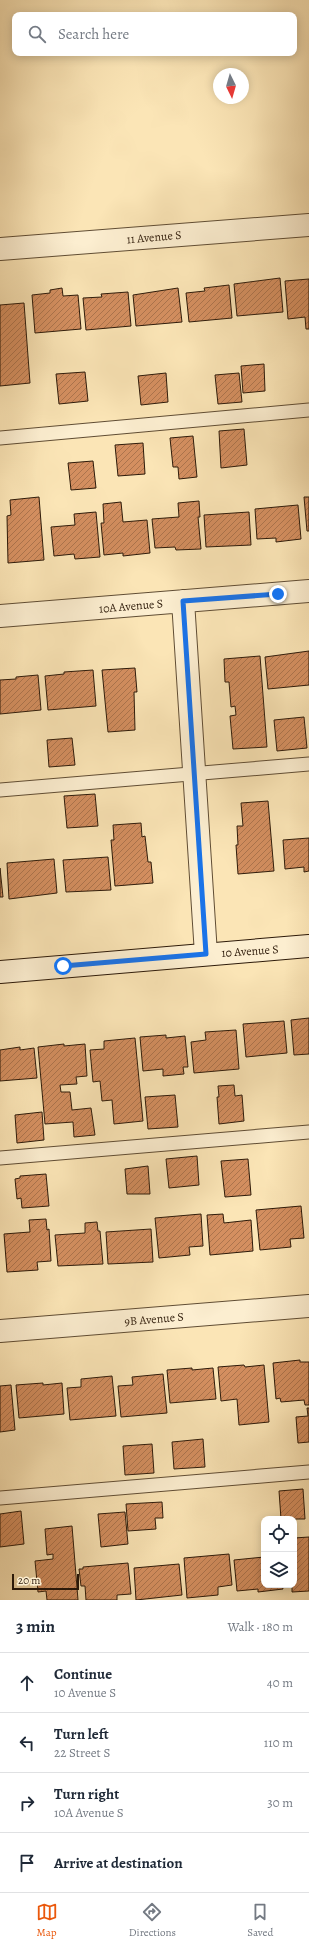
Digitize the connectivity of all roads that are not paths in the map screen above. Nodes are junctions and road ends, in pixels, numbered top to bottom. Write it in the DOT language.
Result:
graph roads {
  1 [pos="309,225"];
  2 [pos="0,249"];
  3 [pos="309,410"];
  4 [pos="0,438"];
  5 [pos="309,591"];
  6 [pos="183,601"];
  7 [pos="0,616"];
  8 [pos="309,764"];
  9 [pos="194,774"];
  10 [pos="0,790"];
  11 [pos="309,946"];
  12 [pos="206,954"];
  13 [pos="0,972"];
  14 [pos="309,1132"];
  15 [pos="0,1158"];
  16 [pos="309,1306"];
  17 [pos="0,1331"];
  18 [pos="309,1472"];
  19 [pos="0,1498"];
  1 -- 2 [label="street, 11 Avenue S"];
  3 -- 4 [label="lane"];
  5 -- 6 [label="street, 10A Avenue S"];
  6 -- 7 [label="street, 10A Avenue S"];
  6 -- 9 [label="street"];
  8 -- 9 [label="lane"];
  9 -- 10 [label="lane"];
  9 -- 12 [label="street"];
  11 -- 12 [label="street, 10 Avenue S"];
  12 -- 13 [label="street, 10 Avenue S"];
  14 -- 15 [label="lane"];
  16 -- 17 [label="street, 9B Avenue S"];
  18 -- 19 [label="lane"];
}
